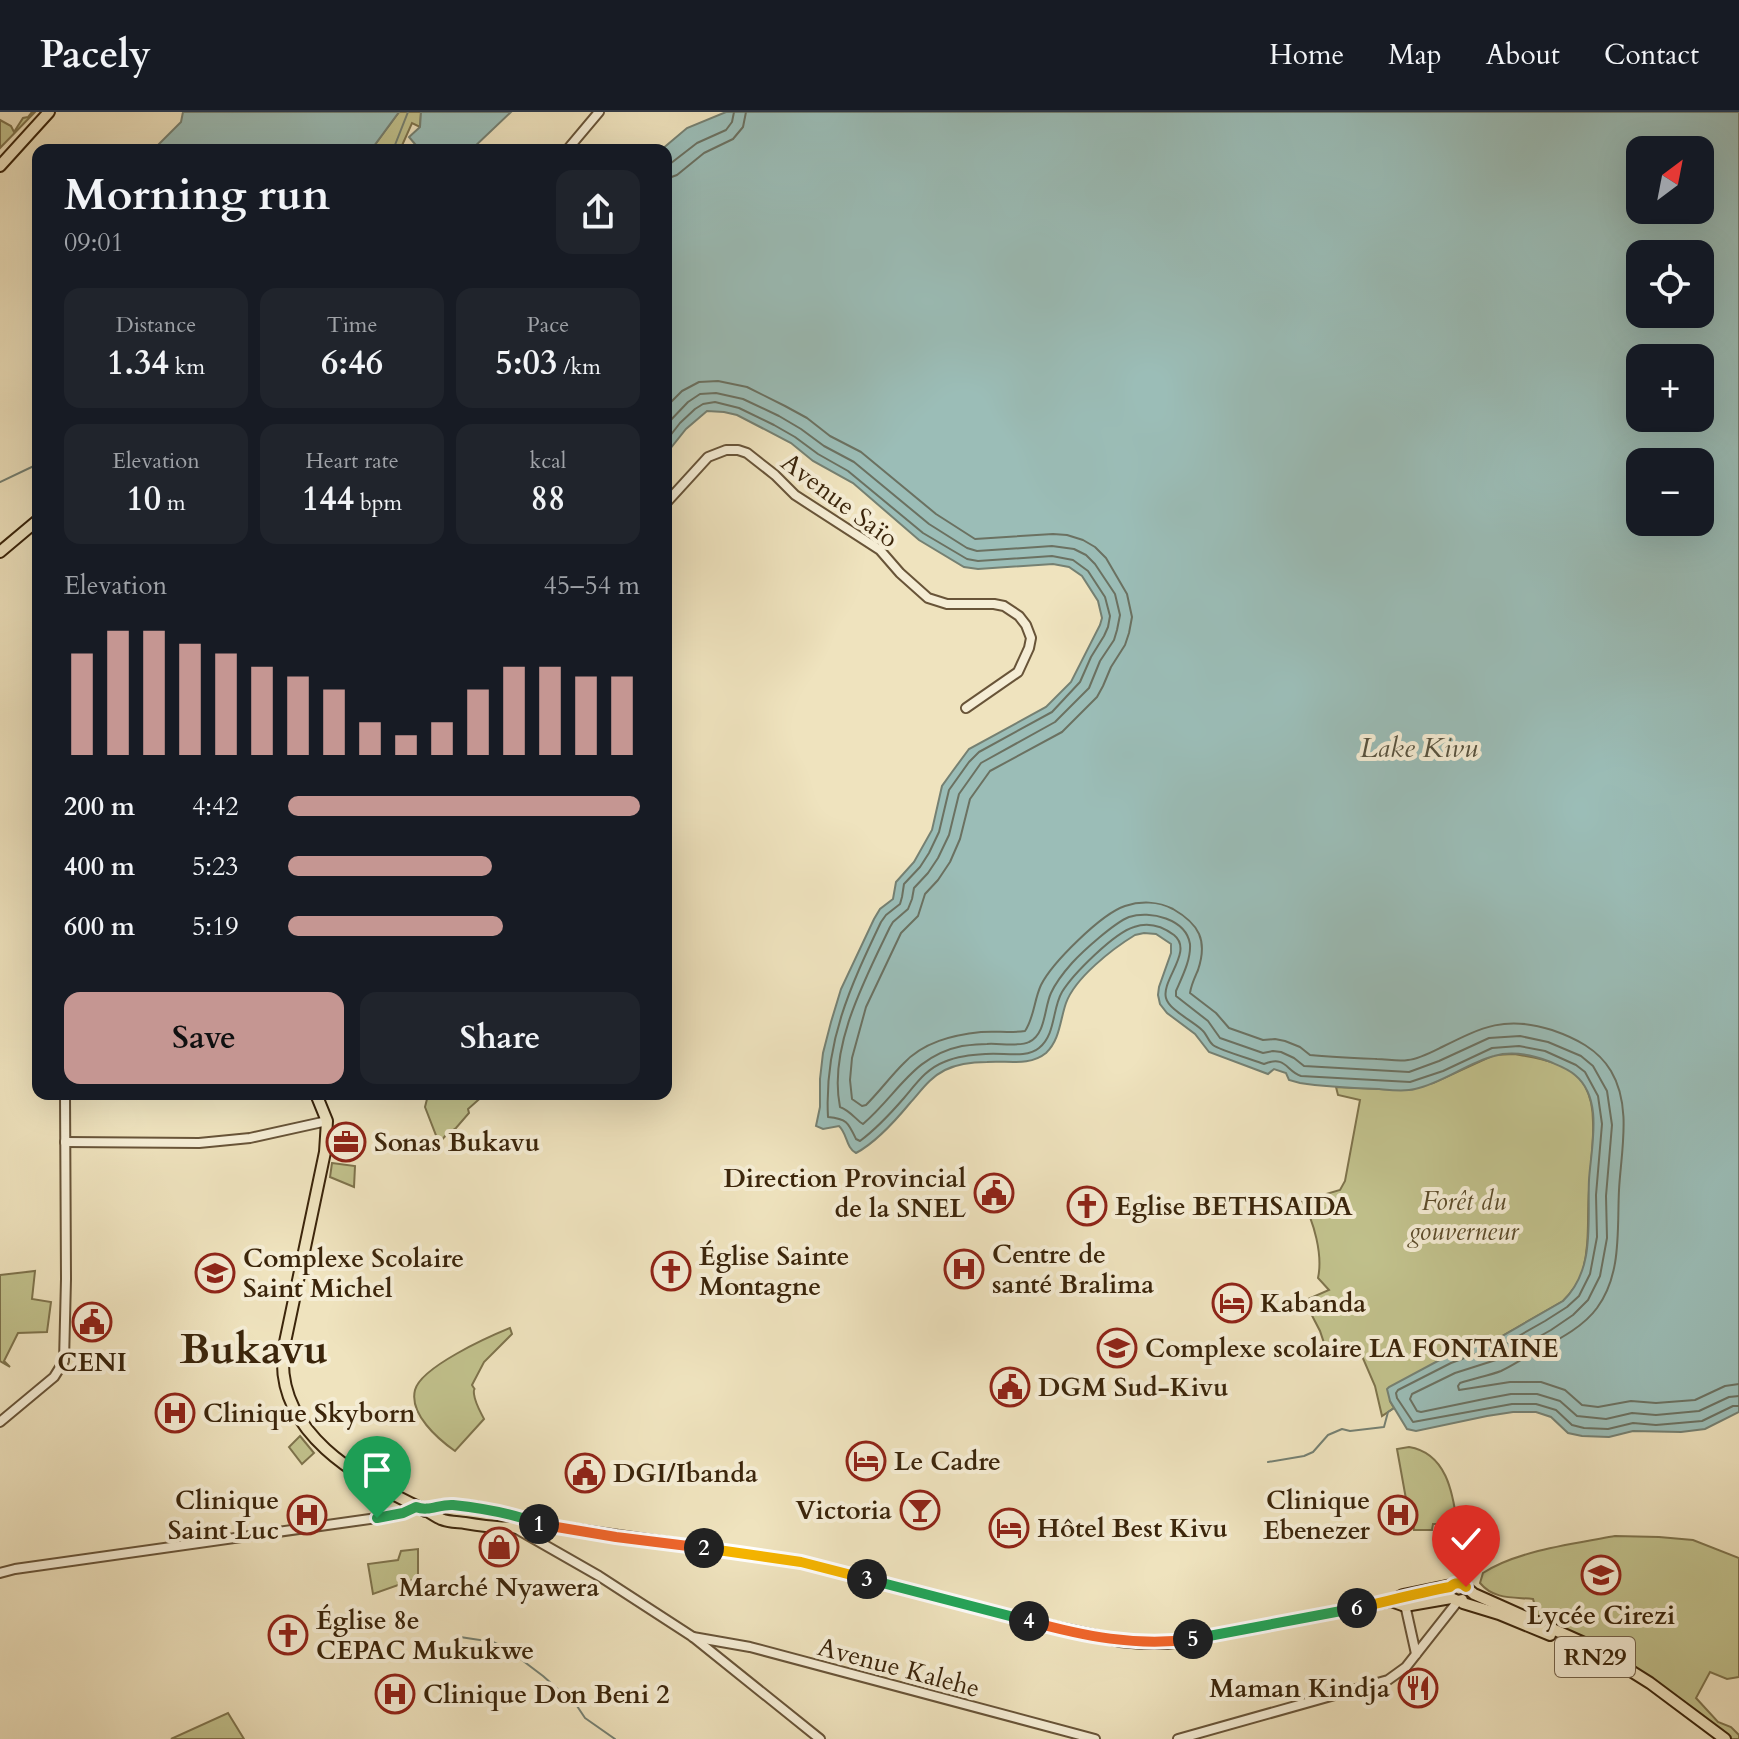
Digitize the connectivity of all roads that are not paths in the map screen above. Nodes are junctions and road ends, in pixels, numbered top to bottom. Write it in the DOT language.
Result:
graph roads {
  1 [pos="49,112"];
  2 [pos="599,112"];
  3 [pos="572,144"];
  4 [pos="0,166"];
  5 [pos="672,496"];
  6 [pos="32,525"];
  7 [pos="0,552"];
  8 [pos="966,708"];
  9 [pos="65,1100"];
  10 [pos="318,1100"];
  11 [pos="327,1121"];
  12 [pos="65,1142"];
  13 [pos="0,1422"];
  14 [pos="421,1509"];
  15 [pos="523,1525"];
  16 [pos="0,1573"];
  17 [pos="1467,1589"];
  18 [pos="1455,1597"];
  19 [pos="1404,1601"];
  20 [pos="1523,1619"];
  21 [pos="693,1637"];
  22 [pos="1416,1654"];
  23 [pos="820,1739"];
  24 [pos="1095,1739"];
  25 [pos="1178,1739"];
  26 [pos="1720,1739"];
  1 -- 4 [label="main road"];
  2 -- 3 [label="street"];
  5 -- 8 [label="street, Avenue Saïo"];
  6 -- 7 [label="main road"];
  9 -- 12 [label="street"];
  10 -- 11 [label="main road, RN29"];
  11 -- 12 [label="street"];
  11 -- 14 [label="main road, RN29"];
  12 -- 13 [label="street"];
  14 -- 15 [label="main road, RN29"];
  14 -- 15 [label="main road, RN29"];
  14 -- 16 [label="street"];
  15 -- 19 [label="main road, RN29"];
  15 -- 21 [label="street"];
  17 -- 18 [label="main road"];
  17 -- 18 [label="main road, RN29"];
  17 -- 20 [label="main road, RN29"];
  18 -- 19 [label="main road, RN29"];
  18 -- 20 [label="main road, RN29"];
  18 -- 22 [label="street"];
  19 -- 22 [label="street"];
  20 -- 26 [label="main road, RN29"];
  21 -- 23 [label="street"];
  21 -- 24 [label="street, Avenue Kalehe"];
  22 -- 25 [label="street"];
}
